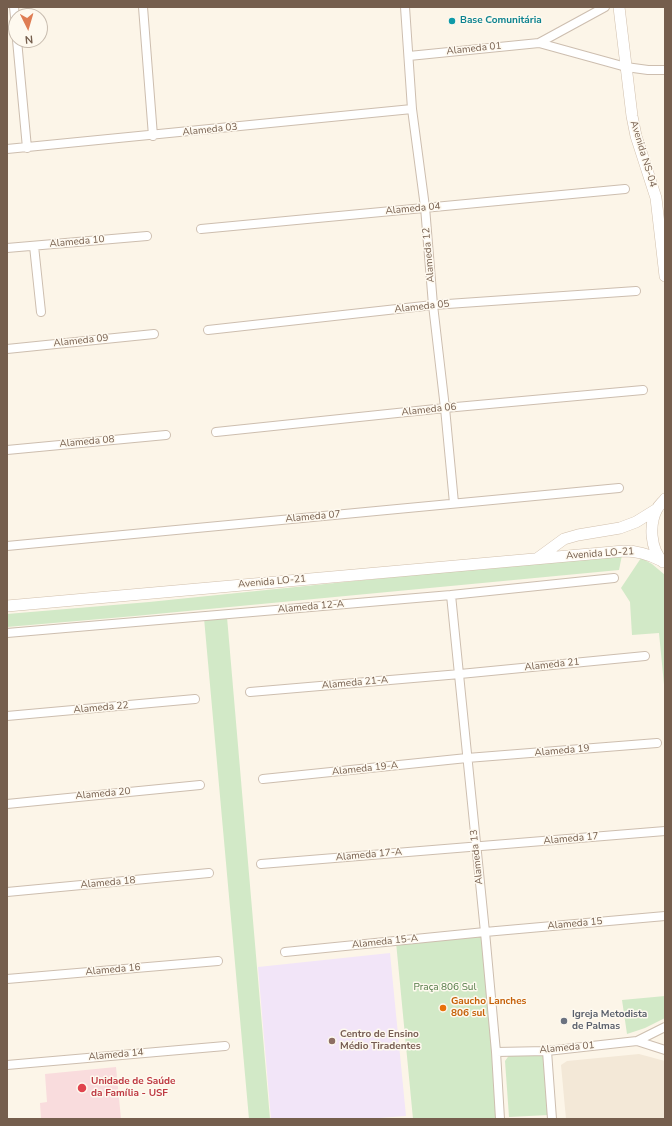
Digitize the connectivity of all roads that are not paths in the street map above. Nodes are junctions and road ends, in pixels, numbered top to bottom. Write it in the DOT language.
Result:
graph roads {
  1 [pos="143,7"];
  2 [pos="405,7"];
  3 [pos="605,7"];
  4 [pos="619,7"];
  5 [pos="539,43"];
  6 [pos="18,48"];
  7 [pos="409,56"];
  8 [pos="626,67"];
  9 [pos="665,70"];
  10 [pos="412,109"];
  11 [pos="153,136"];
  12 [pos="27,148"];
  13 [pos="7,149"];
  14 [pos="625,189"];
  15 [pos="425,207"];
  16 [pos="201,229"];
  17 [pos="147,236"];
  18 [pos="34,246"];
  19 [pos="7,248"];
  20 [pos="665,276"];
  21 [pos="636,291"];
  22 [pos="433,305"];
  23 [pos="41,312"];
  24 [pos="208,330"];
  25 [pos="154,334"];
  26 [pos="7,349"];
  27 [pos="643,390"];
  28 [pos="445,408"];
  29 [pos="216,432"];
  30 [pos="166,435"];
  31 [pos="7,450"];
  32 [pos="618,488"];
  33 [pos="665,499"];
  34 [pos="454,503"];
  35 [pos="657,509"];
  36 [pos="7,546"];
  37 [pos="538,559"];
  38 [pos="663,562"];
  39 [pos="614,578"];
  40 [pos="451,595"];
  41 [pos="7,606"];
  42 [pos="7,633"];
  43 [pos="645,656"];
  44 [pos="460,674"];
  45 [pos="250,692"];
  46 [pos="195,699"];
  47 [pos="7,716"];
  48 [pos="657,743"];
  49 [pos="467,758"];
  50 [pos="262,779"];
  51 [pos="200,785"];
  52 [pos="7,804"];
  53 [pos="665,831"];
  54 [pos="476,847"];
  55 [pos="261,864"];
  56 [pos="209,873"];
  57 [pos="7,892"];
  58 [pos="665,916"];
  59 [pos="485,932"];
  60 [pos="285,952"];
  61 [pos="218,961"];
  62 [pos="7,979"];
  63 [pos="665,1026"];
  64 [pos="637,1041"];
  65 [pos="224,1046"];
  66 [pos="665,1050"];
  67 [pos="548,1051"];
  68 [pos="496,1052"];
  69 [pos="7,1064"];
  70 [pos="500,1119"];
  71 [pos="552,1119"];
  1 -- 11 [label="street"];
  2 -- 7 [label="street, Alameda 12"];
  3 -- 5 [label="street"];
  4 -- 8 [label="street, Avenida NS-04"];
  5 -- 7 [label="street, Alameda 01"];
  5 -- 8 [label="street"];
  6 -- 12 [label="street"];
  7 -- 10 [label="street, Alameda 12"];
  8 -- 9 [label="street"];
  8 -- 20 [label="street, Avenida NS-04"];
  10 -- 11 [label="street, Alameda 03"];
  10 -- 15 [label="street, Alameda 12"];
  11 -- 12 [label="street, Alameda 03"];
  12 -- 13 [label="street, Alameda 03"];
  14 -- 15 [label="street, Alameda 04"];
  15 -- 16 [label="street, Alameda 04"];
  15 -- 22 [label="street, Alameda 12"];
  17 -- 18 [label="street, Alameda 10"];
  18 -- 19 [label="street, Alameda 10"];
  18 -- 23 [label="street"];
  21 -- 22 [label="street, Alameda 05"];
  22 -- 24 [label="street, Alameda 05"];
  22 -- 28 [label="street, Alameda 12"];
  25 -- 26 [label="street, Alameda 09"];
  27 -- 28 [label="street, Alameda 06"];
  28 -- 29 [label="street, Alameda 06"];
  28 -- 34 [label="street, Alameda 12"];
  30 -- 31 [label="street, Alameda 08"];
  32 -- 34 [label="street, Alameda 07"];
  33 -- 35 [label="street"];
  34 -- 36 [label="street, Alameda 07"];
  35 -- 37 [label="street, Avenida LO-21"];
  35 -- 38 [label="street"];
  37 -- 38 [label="street, Avenida LO-21"];
  37 -- 41 [label="street, Avenida LO-21"];
  39 -- 40 [label="street, Alameda 12-A"];
  40 -- 42 [label="street, Alameda 12-A"];
  40 -- 44 [label="street, Alameda 13"];
  43 -- 44 [label="street, Alameda 21"];
  44 -- 45 [label="street, Alameda 21-A"];
  44 -- 49 [label="street, Alameda 13"];
  46 -- 47 [label="street, Alameda 22"];
  48 -- 49 [label="street, Alameda 19"];
  49 -- 50 [label="street, Alameda 19-A"];
  49 -- 54 [label="street, Alameda 13"];
  51 -- 52 [label="street, Alameda 20"];
  53 -- 54 [label="street, Alameda 17"];
  54 -- 55 [label="street, Alameda 17-A"];
  54 -- 59 [label="street, Alameda 13"];
  56 -- 57 [label="street, Alameda 18"];
  58 -- 59 [label="street, Alameda 15"];
  59 -- 60 [label="street, Alameda 15-A"];
  59 -- 68 [label="street, Alameda 13"];
  61 -- 62 [label="street, Alameda 16"];
  63 -- 64 [label="street"];
  64 -- 66 [label="street"];
  64 -- 67 [label="street, Alameda 01"];
  65 -- 69 [label="street, Alameda 14"];
  67 -- 68 [label="street, Alameda 01"];
  67 -- 71 [label="street"];
  68 -- 70 [label="street, Alameda 13"];
}
